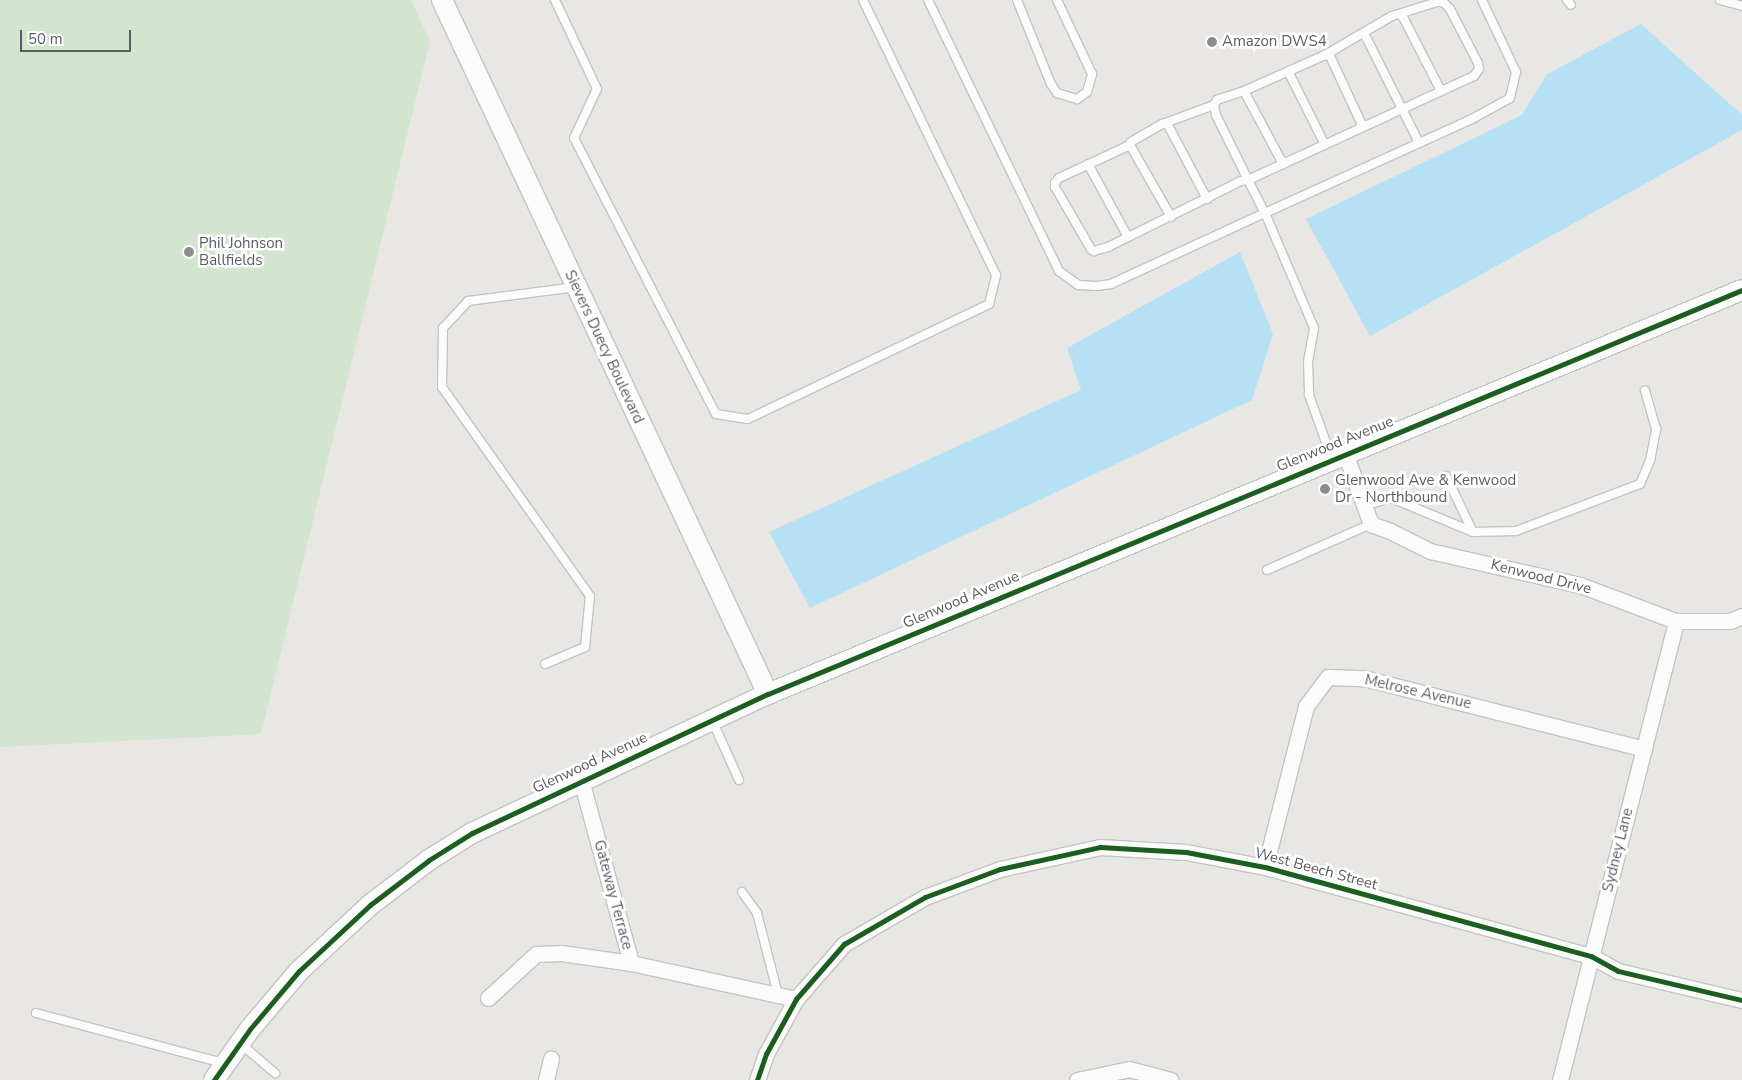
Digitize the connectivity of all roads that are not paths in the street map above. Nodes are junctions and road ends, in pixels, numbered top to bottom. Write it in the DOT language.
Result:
graph roads {
  1 [pos="442,0"];
  2 [pos="555,0"];
  3 [pos="863,0"];
  4 [pos="928,0"];
  5 [pos="1017,0"];
  6 [pos="1057,0"];
  7 [pos="1482,0"];
  8 [pos="1720,0"];
  9 [pos="1742,6"];
  10 [pos="1399,14"];
  11 [pos="1364,33"];
  12 [pos="1325,55"];
  13 [pos="1290,70"];
  14 [pos="1244,91"];
  15 [pos="1441,91"];
  16 [pos="1214,105"];
  17 [pos="1403,108"];
  18 [pos="1165,124"];
  19 [pos="1363,127"];
  20 [pos="1419,143"];
  21 [pos="1130,145"];
  22 [pos="1325,145"];
  23 [pos="1088,164"];
  24 [pos="1283,164"];
  25 [pos="1248,180"];
  26 [pos="1206,199"];
  27 [pos="1265,212"];
  28 [pos="1171,217"];
  29 [pos="1128,238"];
  30 [pos="576,287"];
  31 [pos="1742,290"];
  32 [pos="1645,392"];
  33 [pos="1338,456"];
  34 [pos="1446,476"];
  35 [pos="1364,506"];
  36 [pos="1370,524"];
  37 [pos="1473,532"];
  38 [pos="1266,570"];
  39 [pos="1742,616"];
  40 [pos="1676,621"];
  41 [pos="545,664"];
  42 [pos="768,694"];
  43 [pos="712,720"];
  44 [pos="1644,748"];
  45 [pos="582,780"];
  46 [pos="739,780"];
  47 [pos="1265,867"];
  48 [pos="742,892"];
  49 [pos="1591,956"];
  50 [pos="631,963"];
  51 [pos="778,995"];
  52 [pos="488,998"];
  53 [pos="796,999"];
  54 [pos="1742,1000"];
  55 [pos="36,1013"];
  56 [pos="245,1036"];
  57 [pos="551,1059"];
  58 [pos="225,1064"];
  59 [pos="275,1072"];
  60 [pos="214,1080"];
  61 [pos="546,1080"];
  62 [pos="757,1080"];
  63 [pos="1077,1080"];
  64 [pos="1171,1080"];
  65 [pos="1560,1080"];
  1 -- 30 [label="street, Sievers Duecy Boulevard"];
  2 -- 3 [label="lane"];
  4 -- 27 [label="lane"];
  5 -- 6 [label="lane"];
  7 -- 20 [label="lane"];
  8 -- 9 [label="lane"];
  10 -- 11 [label="lane"];
  10 -- 15 [label="lane"];
  10 -- 15 [label="lane"];
  11 -- 12 [label="lane"];
  11 -- 17 [label="lane"];
  12 -- 13 [label="lane"];
  12 -- 19 [label="lane"];
  13 -- 14 [label="lane"];
  13 -- 22 [label="lane"];
  14 -- 16 [label="lane"];
  14 -- 24 [label="lane"];
  15 -- 17 [label="lane"];
  16 -- 18 [label="lane"];
  16 -- 25 [label="lane"];
  17 -- 19 [label="lane"];
  17 -- 20 [label="lane"];
  18 -- 21 [label="lane"];
  18 -- 26 [label="lane"];
  19 -- 22 [label="lane"];
  20 -- 27 [label="lane"];
  21 -- 23 [label="lane"];
  21 -- 28 [label="lane"];
  22 -- 24 [label="lane"];
  23 -- 29 [label="lane"];
  23 -- 29 [label="lane"];
  24 -- 25 [label="lane"];
  25 -- 26 [label="lane"];
  25 -- 27 [label="lane"];
  26 -- 28 [label="lane"];
  27 -- 33 [label="lane"];
  28 -- 29 [label="lane"];
  30 -- 41 [label="lane"];
  30 -- 42 [label="street, Sievers Duecy Boulevard"];
  31 -- 33 [label="street, Glenwood Avenue"];
  32 -- 37 [label="lane"];
  33 -- 35 [label="street"];
  33 -- 42 [label="street, Glenwood Avenue"];
  34 -- 37 [label="lane"];
  35 -- 36 [label="street"];
  35 -- 37 [label="lane"];
  36 -- 38 [label="lane"];
  36 -- 40 [label="street, Kenwood Drive"];
  39 -- 40 [label="street, Kenwood Drive"];
  40 -- 44 [label="street, Sydney Lane"];
  42 -- 43 [label="street, Glenwood Avenue"];
  43 -- 45 [label="street, Glenwood Avenue"];
  43 -- 46 [label="lane"];
  44 -- 47 [label="street, Melrose Avenue"];
  44 -- 49 [label="street, Sydney Lane"];
  45 -- 50 [label="street, Gateway Terrace"];
  45 -- 56 [label="street, Glenwood Avenue"];
  47 -- 49 [label="street, West Beech Street"];
  47 -- 53 [label="street, West Beech Street"];
  48 -- 51 [label="lane"];
  49 -- 54 [label="street, West Beech Street"];
  49 -- 65 [label="street, Sydney Lane"];
  50 -- 51 [label="street, Gateway Terrace"];
  50 -- 52 [label="street"];
  51 -- 53 [label="street, Gateway Terrace"];
  53 -- 62 [label="street, West Beech Street"];
  55 -- 58 [label="lane"];
  56 -- 58 [label="street, Glenwood Avenue"];
  56 -- 59 [label="lane"];
  57 -- 61 [label="street"];
  58 -- 60 [label="street, Glenwood Avenue"];
  63 -- 64 [label="street"];
}
